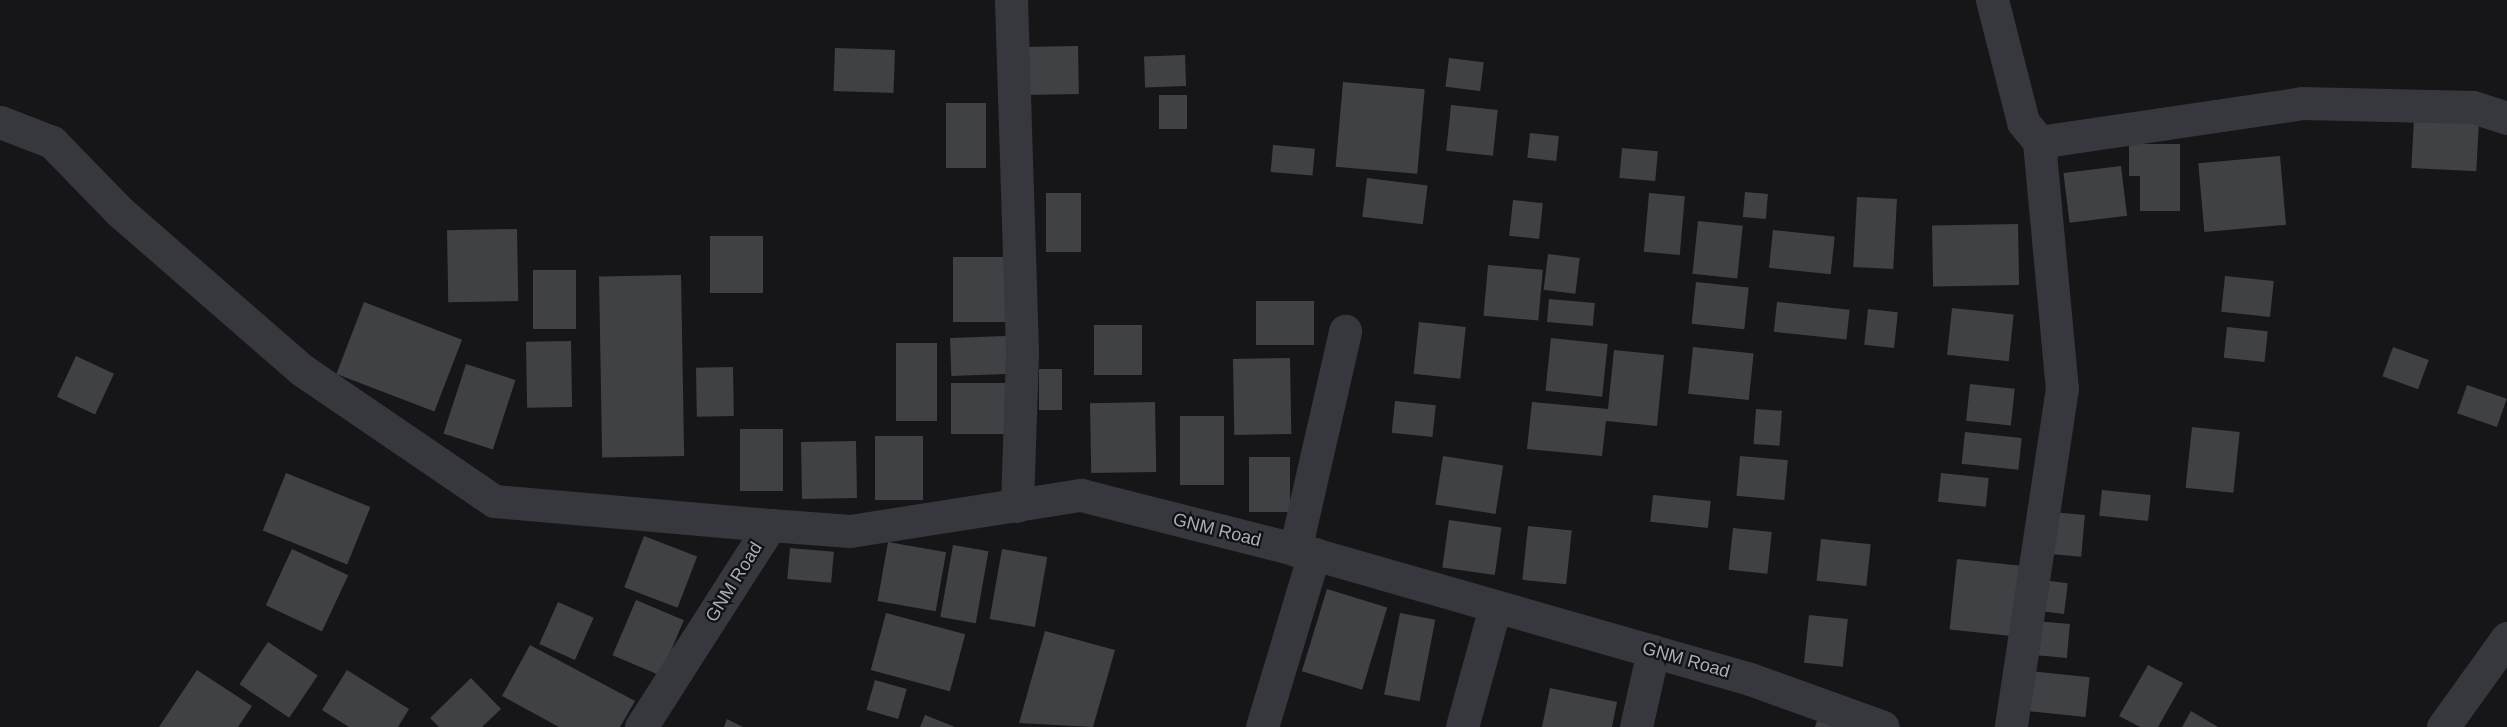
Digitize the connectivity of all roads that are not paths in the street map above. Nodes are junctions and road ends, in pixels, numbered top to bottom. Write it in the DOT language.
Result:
graph roads {
  1 [pos="1992,0"];
  2 [pos="1012,4"];
  3 [pos="2507,118"];
  4 [pos="0,122"];
  5 [pos="2031,132"];
  6 [pos="1345,331"];
  7 [pos="1017,506"];
  8 [pos="770,525"];
  9 [pos="1304,552"];
  10 [pos="1495,607"];
  11 [pos="2507,638"];
  12 [pos="1653,651"];
  13 [pos="641,727"];
  14 [pos="1262,727"];
  15 [pos="1462,727"];
  16 [pos="1636,727"];
  17 [pos="1882,727"];
  18 [pos="2011,727"];
  19 [pos="2443,727"];
  1 -- 5 [label="street"];
  2 -- 7 [label="street"];
  3 -- 5 [label="street"];
  4 -- 8 [label="street"];
  5 -- 18 [label="street"];
  6 -- 9 [label="street"];
  7 -- 8 [label="street, GNM Road"];
  7 -- 9 [label="street, GNM Road"];
  8 -- 13 [label="street, GNM Road"];
  9 -- 10 [label="street, GNM Road"];
  9 -- 14 [label="street"];
  10 -- 12 [label="street, GNM Road"];
  10 -- 15 [label="street"];
  11 -- 19 [label="street"];
  12 -- 16 [label="street"];
  12 -- 17 [label="street, GNM Road"];
}
